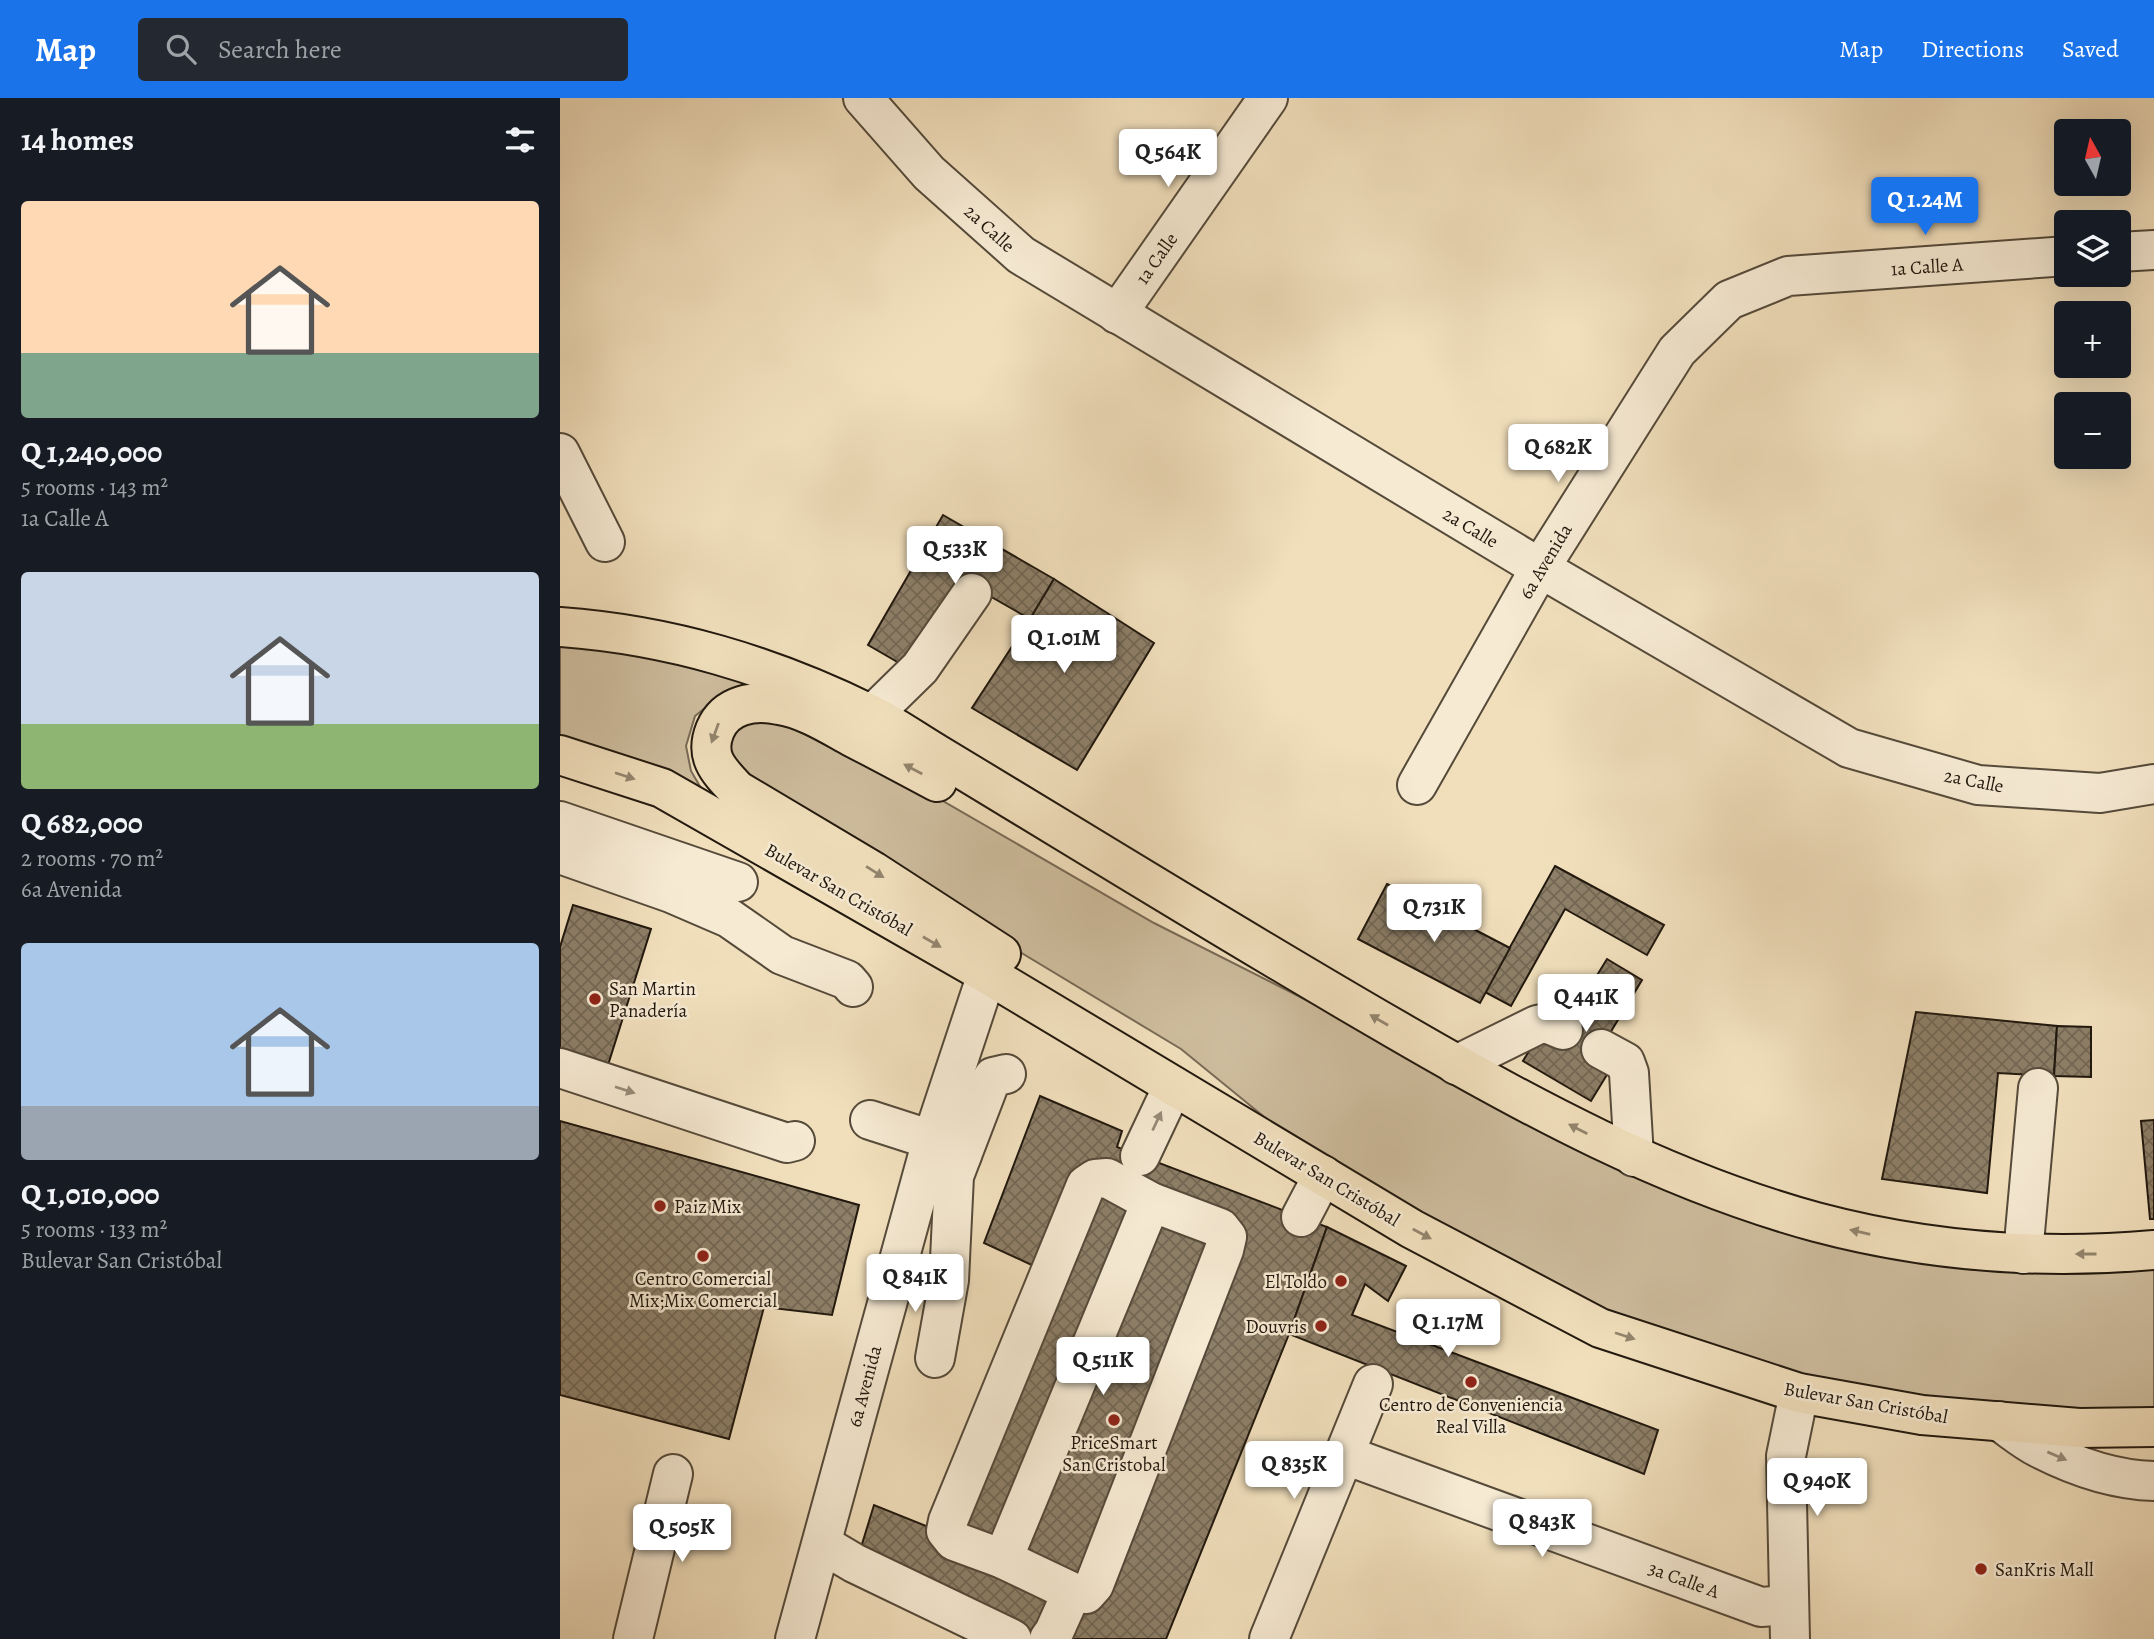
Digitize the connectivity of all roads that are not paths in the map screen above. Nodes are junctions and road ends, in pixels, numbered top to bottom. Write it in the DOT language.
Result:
graph roads {
  1 [pos="863,98"];
  2 [pos="1268,98"];
  3 [pos="2154,250"];
  4 [pos="2131,252"];
  5 [pos="2054,257"];
  6 [pos="1788,276"];
  7 [pos="1117,314"];
  8 [pos="560,453"];
  9 [pos="606,542"];
  10 [pos="1540,568"];
  11 [pos="972,593"];
  12 [pos="560,627"];
  13 [pos="872,715"];
  14 [pos="560,755"];
  15 [pos="2154,784"];
  16 [pos="1417,785"];
  17 [pos="560,821"];
  18 [pos="560,854"];
  19 [pos="738,881"];
  20 [pos="1297,973"];
  21 [pos="987,974"];
  22 [pos="853,987"];
  23 [pos="1563,1030"];
  24 [pos="1601,1049"];
  25 [pos="1457,1065"];
  26 [pos="560,1068"];
  27 [pos="1006,1074"];
  28 [pos="1174,1086"];
  29 [pos="2038,1088"];
  30 [pos="870,1120"];
  31 [pos="794,1141"];
  32 [pos="947,1147"];
  33 [pos="1287,1154"];
  34 [pos="1140,1156"];
  35 [pos="1634,1157"];
  36 [pos="1323,1175"];
  37 [pos="1151,1202"];
  38 [pos="1301,1217"];
  39 [pos="2154,1250"];
  40 [pos="2023,1254"];
  41 [pos="935,1358"];
  42 [pos="1373,1384"];
  43 [pos="1798,1393"];
  44 [pos="1999,1421"];
  45 [pos="2154,1427"];
  46 [pos="1345,1455"];
  47 [pos="673,1474"];
  48 [pos="2154,1481"];
  49 [pos="822,1544"];
  50 [pos="1003,1559"];
  51 [pos="1072,1592"];
  52 [pos="1790,1622"];
  53 [pos="633,1639"];
  54 [pos="795,1639"];
  55 [pos="1012,1639"];
  56 [pos="1049,1639"];
  57 [pos="1269,1639"];
  1 -- 7 [label="street, 2a Calle"];
  2 -- 7 [label="street, 1a Calle"];
  3 -- 4 [label="street"];
  5 -- 6 [label="street, 1a Calle A"];
  6 -- 10 [label="street, 6a Avenida"];
  7 -- 10 [label="street, 2a Calle"];
  8 -- 9 [label="street"];
  10 -- 15 [label="street, 2a Calle"];
  10 -- 16 [label="street, 6a Avenida"];
  11 -- 13 [label="street"];
  12 -- 13 [label="main road"];
  13 -- 20 [label="main road"];
  14 -- 21 [label="main road, Bulevar San Cristóbal, one-way"];
  17 -- 19 [label="street"];
  18 -- 22 [label="street"];
  25 -- 20 [label="main road, one-way"];
  20 -- 33 [label="main road, one-way"];
  21 -- 28 [label="main road, Bulevar San Cristóbal"];
  21 -- 32 [label="street, 6a Avenida"];
  23 -- 25 [label="street"];
  24 -- 35 [label="street"];
  35 -- 25 [label="main road, one-way"];
  26 -- 31 [label="street, one-way"];
  27 -- 32 [label="street"];
  28 -- 33 [label="main road, Bulevar San Cristóbal"];
  34 -- 28 [label="street, one-way"];
  29 -- 40 [label="street"];
  30 -- 32 [label="street"];
  32 -- 41 [label="street"];
  32 -- 49 [label="street, 6a Avenida"];
  33 -- 36 [label="main road, Bulevar San Cristóbal"];
  40 -- 35 [label="main road, one-way"];
  36 -- 38 [label="street"];
  36 -- 43 [label="main road, Bulevar San Cristóbal, one-way"];
  37 -- 50 [label="street"];
  37 -- 50 [label="street"];
  37 -- 51 [label="street"];
  39 -- 40 [label="main road, one-way"];
  42 -- 46 [label="street"];
  43 -- 44 [label="main road, Bulevar San Cristóbal"];
  43 -- 52 [label="street"];
  44 -- 45 [label="main road, Bulevar San Cristóbal"];
  44 -- 48 [label="street, one-way"];
  46 -- 52 [label="street, 3a Calle A"];
  46 -- 57 [label="street"];
  47 -- 53 [label="street"];
  49 -- 54 [label="street, 6a Avenida"];
  49 -- 55 [label="street"];
  50 -- 51 [label="street"];
  51 -- 56 [label="street"];
}
